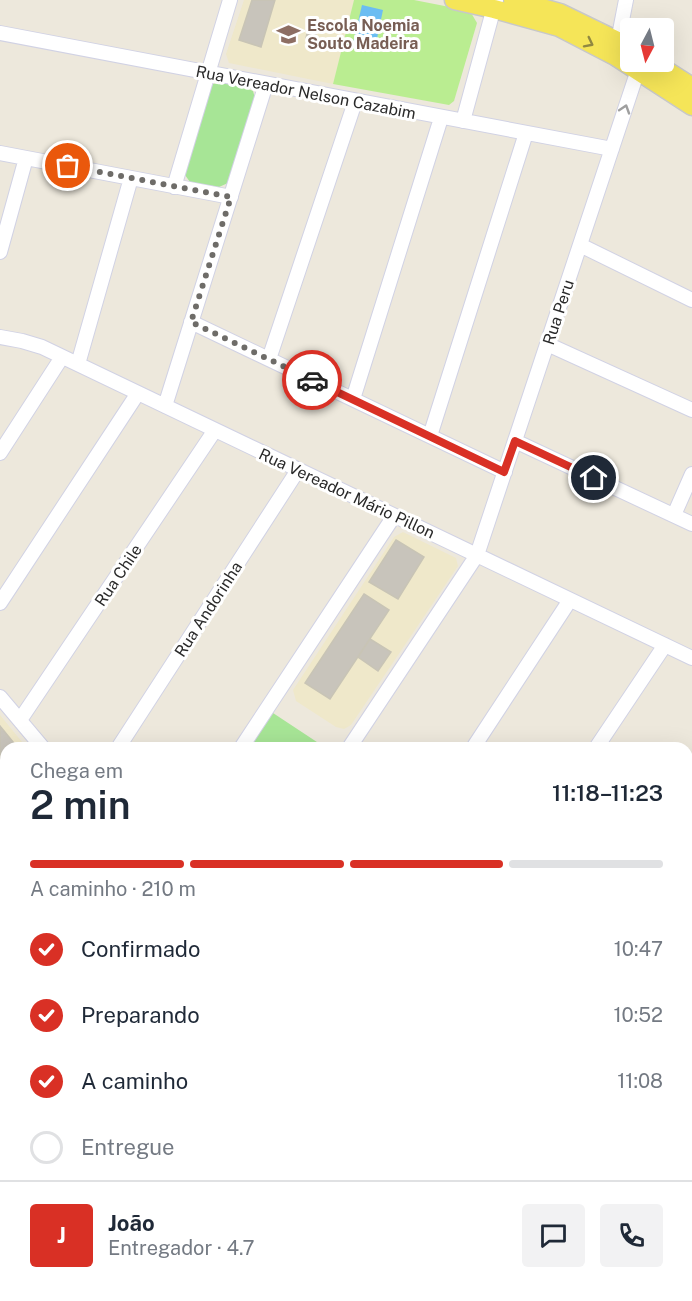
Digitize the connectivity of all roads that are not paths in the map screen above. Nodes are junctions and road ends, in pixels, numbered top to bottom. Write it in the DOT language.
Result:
graph roads {
  1 [pos="230,0"];
  2 [pos="456,0"];
  3 [pos="513,0"];
  4 [pos="626,0"];
  5 [pos="495,4"];
  6 [pos="629,18"];
  7 [pos="0,33"];
  8 [pos="620,49"];
  9 [pos="620,52"];
  10 [pos="631,72"];
  11 [pos="652,72"];
  12 [pos="663,72"];
  13 [pos="209,73"];
  14 [pos="266,84"];
  15 [pos="692,87"];
  16 [pos="355,102"];
  17 [pos="692,106"];
  18 [pos="441,118"];
  19 [pos="462,122"];
  20 [pos="526,133"];
  21 [pos="612,149"];
  22 [pos="0,153"];
  23 [pos="26,158"];
  24 [pos="131,178"];
  25 [pos="174,186"];
  26 [pos="231,197"];
  27 [pos="580,245"];
  28 [pos="0,252"];
  29 [pos="692,300"];
  30 [pos="191,322"];
  31 [pos="0,337"];
  32 [pos="547,344"];
  33 [pos="62,357"];
  34 [pos="269,359"];
  35 [pos="78,364"];
  36 [pos="138,393"];
  37 [pos="353,399"];
  38 [pos="165,406"];
  39 [pos="692,411"];
  40 [pos="215,430"];
  41 [pos="430,436"];
  42 [pos="515,441"];
  43 [pos="0,453"];
  44 [pos="298,470"];
  45 [pos="504,472"];
  46 [pos="692,474"];
  47 [pos="674,515"];
  48 [pos="394,516"];
  49 [pos="692,524"];
  50 [pos="477,555"];
  51 [pos="570,600"];
  52 [pos="0,603"];
  53 [pos="665,645"];
  54 [pos="692,658"];
  55 [pos="0,697"];
  56 [pos="20,720"];
  57 [pos="38,742"];
  58 [pos="122,742"];
  59 [pos="245,742"];
  60 [pos="353,742"];
  61 [pos="477,742"];
  62 [pos="600,742"];
  1 -- 13 [label="street"];
  2 -- 5 [label="main road"];
  3 -- 8 [label="main road"];
  4 -- 6 [label="street, Rua Peru"];
  5 -- 9 [label="main road, one-way"];
  5 -- 19 [label="street"];
  7 -- 13 [label="street, Rua Vereador Nelson Cazabim"];
  21 -- 10 [label="street, Rua Peru, one-way"];
  11 -- 17 [label="main road"];
  12 -- 15 [label="main road"];
  13 -- 14 [label="street, Rua Vereador Nelson Cazabim"];
  13 -- 25 [label="street"];
  14 -- 16 [label="street, Rua Vereador Nelson Cazabim"];
  14 -- 26 [label="street"];
  16 -- 18 [label="street, Rua Vereador Nelson Cazabim"];
  16 -- 34 [label="street"];
  18 -- 19 [label="street, Rua Vereador Nelson Cazabim"];
  18 -- 37 [label="street"];
  19 -- 20 [label="street, Rua Vereador Nelson Cazabim"];
  20 -- 21 [label="street, Rua Vereador Nelson Cazabim"];
  20 -- 41 [label="street"];
  21 -- 27 [label="street, Rua Peru"];
  22 -- 23 [label="street"];
  23 -- 24 [label="street"];
  23 -- 28 [label="street"];
  24 -- 25 [label="street"];
  24 -- 35 [label="street"];
  25 -- 26 [label="street"];
  26 -- 30 [label="street"];
  27 -- 29 [label="street"];
  27 -- 32 [label="street, Rua Peru"];
  30 -- 34 [label="street"];
  30 -- 38 [label="street"];
  31 -- 33 [label="street, Rua Vereador Mário Pillon"];
  32 -- 39 [label="street"];
  32 -- 42 [label="street, Rua Peru"];
  33 -- 35 [label="street, Rua Vereador Mário Pillon"];
  33 -- 43 [label="street"];
  34 -- 37 [label="street"];
  35 -- 36 [label="street, Rua Vereador Mário Pillon"];
  36 -- 38 [label="street, Rua Vereador Mário Pillon"];
  36 -- 52 [label="street"];
  37 -- 41 [label="street"];
  38 -- 40 [label="street, Rua Vereador Mário Pillon"];
  40 -- 44 [label="street, Rua Vereador Mário Pillon"];
  40 -- 56 [label="street, Rua Chile"];
  41 -- 45 [label="street"];
  42 -- 45 [label="street, Rua Peru"];
  42 -- 47 [label="street"];
  44 -- 48 [label="street, Rua Vereador Mário Pillon"];
  44 -- 58 [label="street, Rua Andorinha"];
  45 -- 50 [label="street, Rua Peru"];
  46 -- 47 [label="street"];
  47 -- 49 [label="street"];
  48 -- 50 [label="street, Rua Vereador Mário Pillon"];
  48 -- 59 [label="street"];
  50 -- 51 [label="street, Rua Vereador Mário Pillon"];
  50 -- 60 [label="street, Rua Peru"];
  51 -- 53 [label="street, Rua Vereador Mário Pillon"];
  51 -- 61 [label="street"];
  53 -- 54 [label="street, Rua Vereador Mário Pillon"];
  53 -- 62 [label="street"];
  55 -- 56 [label="street"];
  56 -- 57 [label="street"];
}
